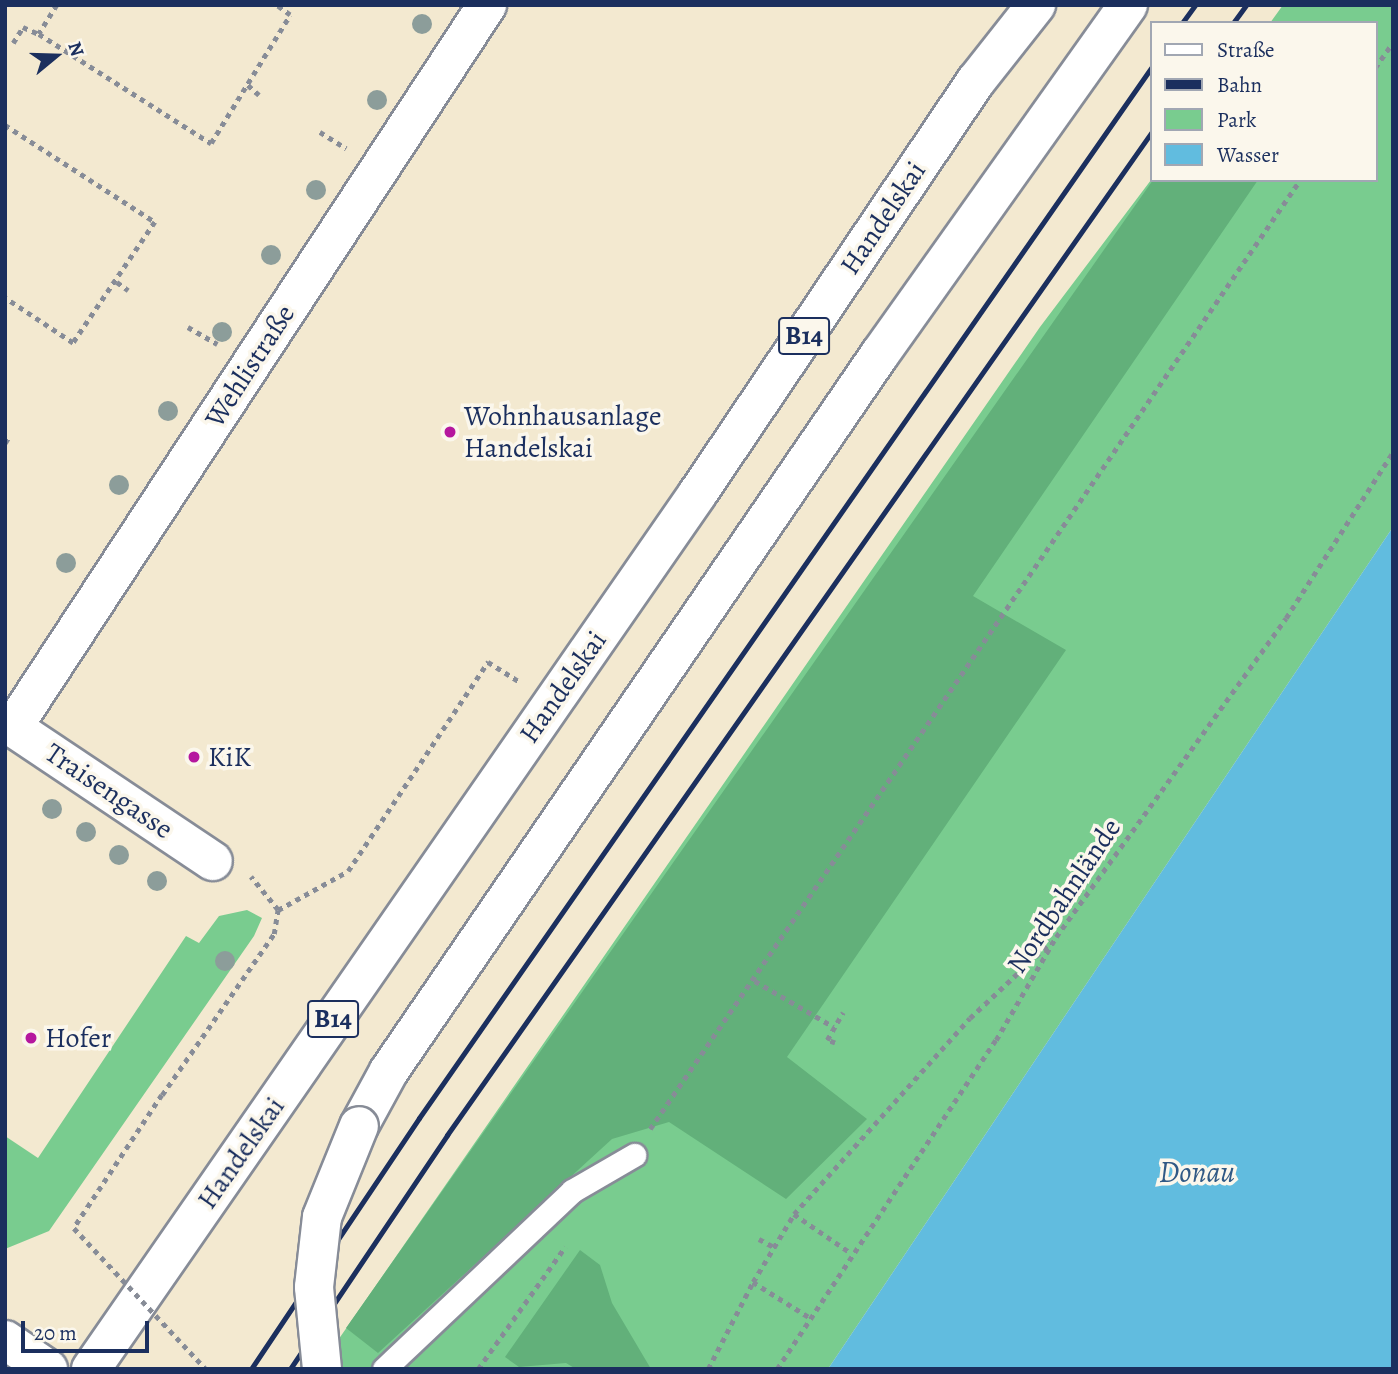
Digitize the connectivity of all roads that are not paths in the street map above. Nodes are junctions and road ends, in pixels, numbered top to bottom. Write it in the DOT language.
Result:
graph roads {
  1 [pos="487,5"];
  2 [pos="1035,5"];
  3 [pos="1128,5"];
  4 [pos="9,724"];
  5 [pos="212,861"];
  6 [pos="634,1155"];
  7 [pos="5,1340"];
  8 [pos="48,1369"];
  9 [pos="91,1369"];
  10 [pos="322,1369"];
  11 [pos="384,1369"];
  1 -- 4 [label="main road, Wehlistraße"];
  2 -- 9 [label="main road, Handelskai / B14"];
  3 -- 10 [label="main road, bridge"];
  4 -- 5 [label="main road, Traisengasse"];
  6 -- 11 [label="lane"];
  7 -- 8 [label="main road"];
}
